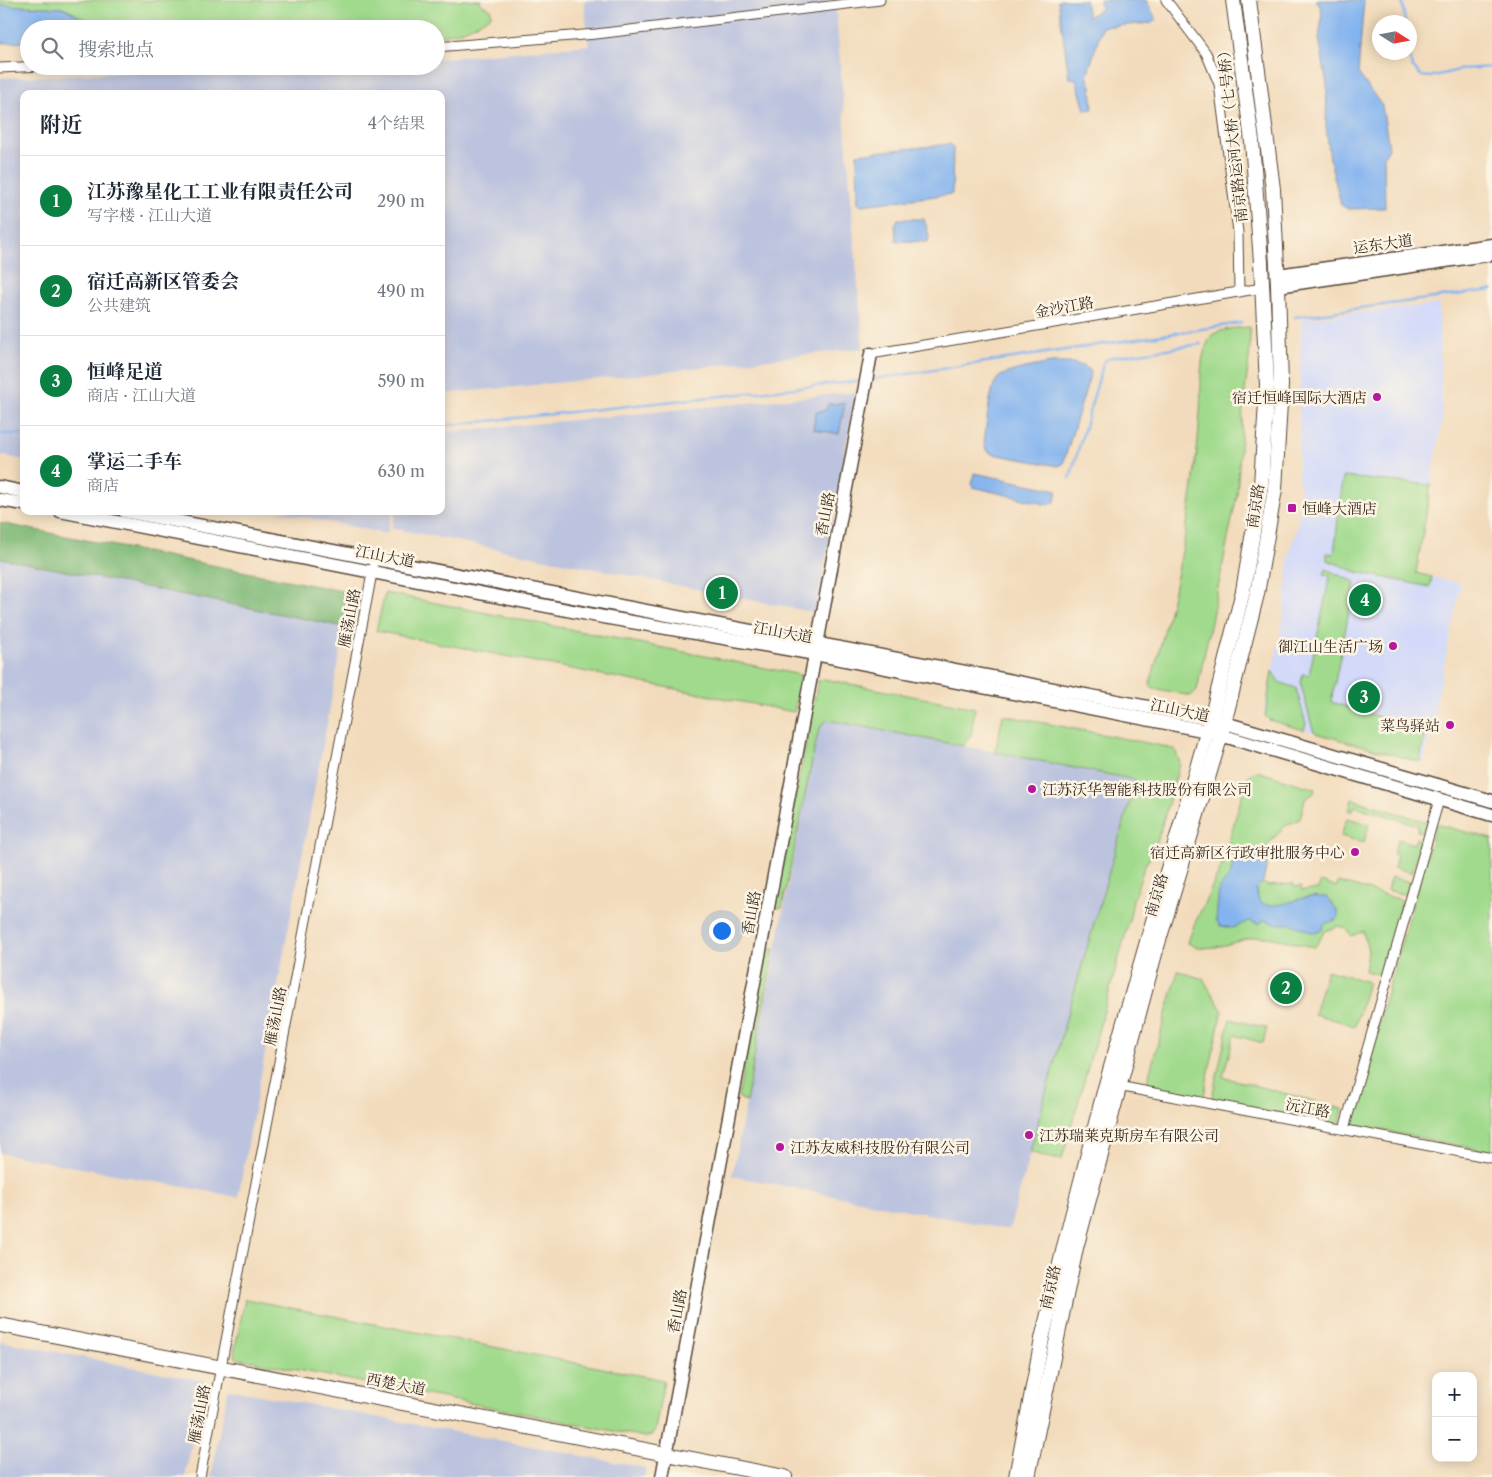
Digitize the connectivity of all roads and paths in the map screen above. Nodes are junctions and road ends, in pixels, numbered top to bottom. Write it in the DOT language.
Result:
graph roads {
  1 [pos="880,0"];
  2 [pos="1166,0"];
  3 [pos="1233,0"];
  4 [pos="1249,0"];
  5 [pos="445,46"];
  6 [pos="20,67"];
  7 [pos="0,68"];
  8 [pos="1492,245"];
  9 [pos="1492,254"];
  10 [pos="1261,262"];
  11 [pos="1278,281"];
  12 [pos="1262,288"];
  13 [pos="1240,292"];
  14 [pos="871,354"];
  15 [pos="0,487"];
  16 [pos="20,491"];
  17 [pos="0,500"];
  18 [pos="20,503"];
  19 [pos="83,515"];
  20 [pos="143,515"];
  21 [pos="374,565"];
  22 [pos="816,648"];
  23 [pos="1216,727"];
  24 [pos="1439,800"];
  25 [pos="1492,801"];
  26 [pos="1492,815"];
  27 [pos="1118,1086"];
  28 [pos="1344,1129"];
  29 [pos="1492,1158"];
  30 [pos="0,1325"];
  31 [pos="223,1367"];
  32 [pos="666,1453"];
  33 [pos="200,1477"];
  34 [pos="662,1477"];
  35 [pos="786,1477"];
  36 [pos="1016,1477"];
  37 [pos="1028,1477"];
  1 -- 5 [label="street"];
  2 -- 13 [label="street"];
  3 -- 10 [label="main road, 南京路运河大桥（七号桥）"];
  4 -- 11 [label="main road, 南京路"];
  6 -- 7 [label="street"];
  8 -- 11 [label="street, 运东大道"];
  9 -- 11 [label="street, 运东大道"];
  10 -- 12 [label="main road, 南京路"];
  11 -- 23 [label="main road, 南京路"];
  12 -- 13 [label="street, 金沙江路"];
  12 -- 23 [label="main road, 南京路"];
  13 -- 14 [label="street, 金沙江路"];
  14 -- 22 [label="street, 香山路"];
  15 -- 16 [label="street"];
  17 -- 18 [label="street"];
  19 -- 21 [label="street, 江山大道"];
  20 -- 21 [label="street, 江山大道"];
  21 -- 22 [label="street, 江山大道"];
  21 -- 31 [label="street, 雁荡山路"];
  22 -- 23 [label="street, 江山大道"];
  22 -- 32 [label="street, 香山路"];
  23 -- 24 [label="street, 江山大道"];
  23 -- 25 [label="street, 江山大道"];
  23 -- 27 [label="main road, 南京路"];
  23 -- 36 [label="main road, 南京路"];
  24 -- 26 [label="street, 江山大道"];
  24 -- 28 [label="street"];
  27 -- 28 [label="street, 沅江路"];
  27 -- 37 [label="main road, 南京路"];
  28 -- 29 [label="street, 沅江路"];
  30 -- 31 [label="main road, 西楚大道"];
  31 -- 32 [label="main road, 西楚大道"];
  31 -- 33 [label="street, 雁荡山路"];
  32 -- 34 [label="street, 香山路"];
  32 -- 35 [label="main road, 西楚大道"];
}
